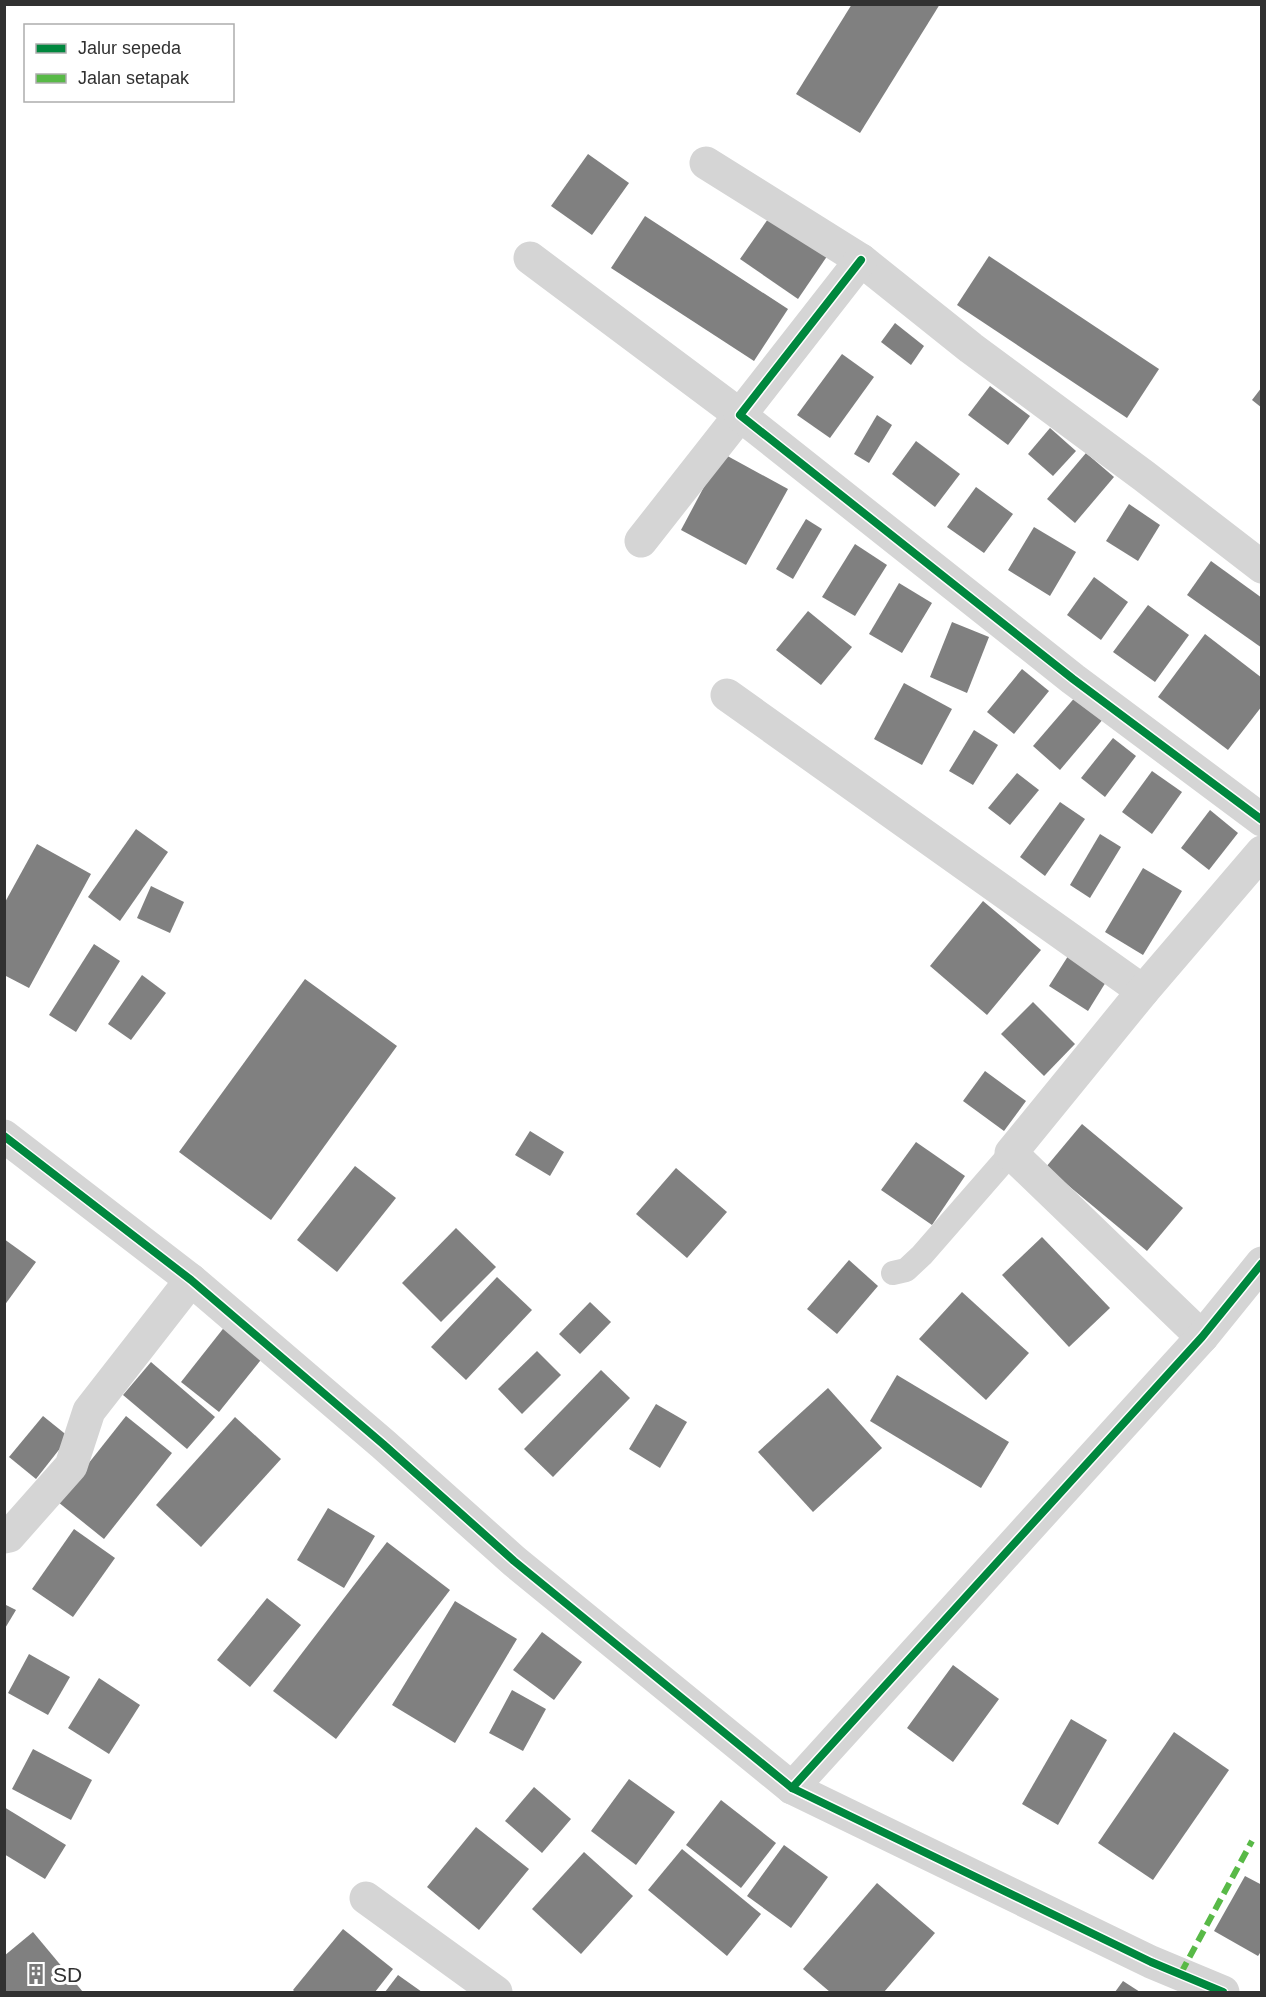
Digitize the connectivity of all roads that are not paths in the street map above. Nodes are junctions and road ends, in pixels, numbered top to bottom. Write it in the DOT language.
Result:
graph roads {
  1 [pos="706,163"];
  2 [pos="530,258"];
  3 [pos="861,260"];
  4 [pos="740,415"];
  5 [pos="641,541"];
  6 [pos="1262,567"];
  7 [pos="727,695"];
  8 [pos="1262,820"];
  9 [pos="1262,852"];
  10 [pos="1143,991"];
  11 [pos="4,1136"];
  12 [pos="1011,1153"];
  13 [pos="1262,1263"];
  14 [pos="893,1273"];
  15 [pos="191,1280"];
  16 [pos="1202,1337"];
  17 [pos="4,1537"];
  18 [pos="792,1788"];
  19 [pos="366,1898"];
  20 [pos="496,1992"];
  21 [pos="1223,1992"];
  1 -- 3 [label="street"];
  2 -- 4 [label="street"];
  3 -- 4 [label="street"];
  3 -- 6 [label="street"];
  4 -- 5 [label="street"];
  4 -- 8 [label="street"];
  7 -- 10 [label="street"];
  9 -- 10 [label="street"];
  10 -- 12 [label="street"];
  11 -- 15 [label="street"];
  12 -- 14 [label="lane"];
  12 -- 16 [label="street"];
  13 -- 16 [label="street"];
  15 -- 17 [label="street"];
  15 -- 18 [label="street"];
  16 -- 18 [label="street"];
  18 -- 21 [label="street"];
  19 -- 20 [label="street"];
}
